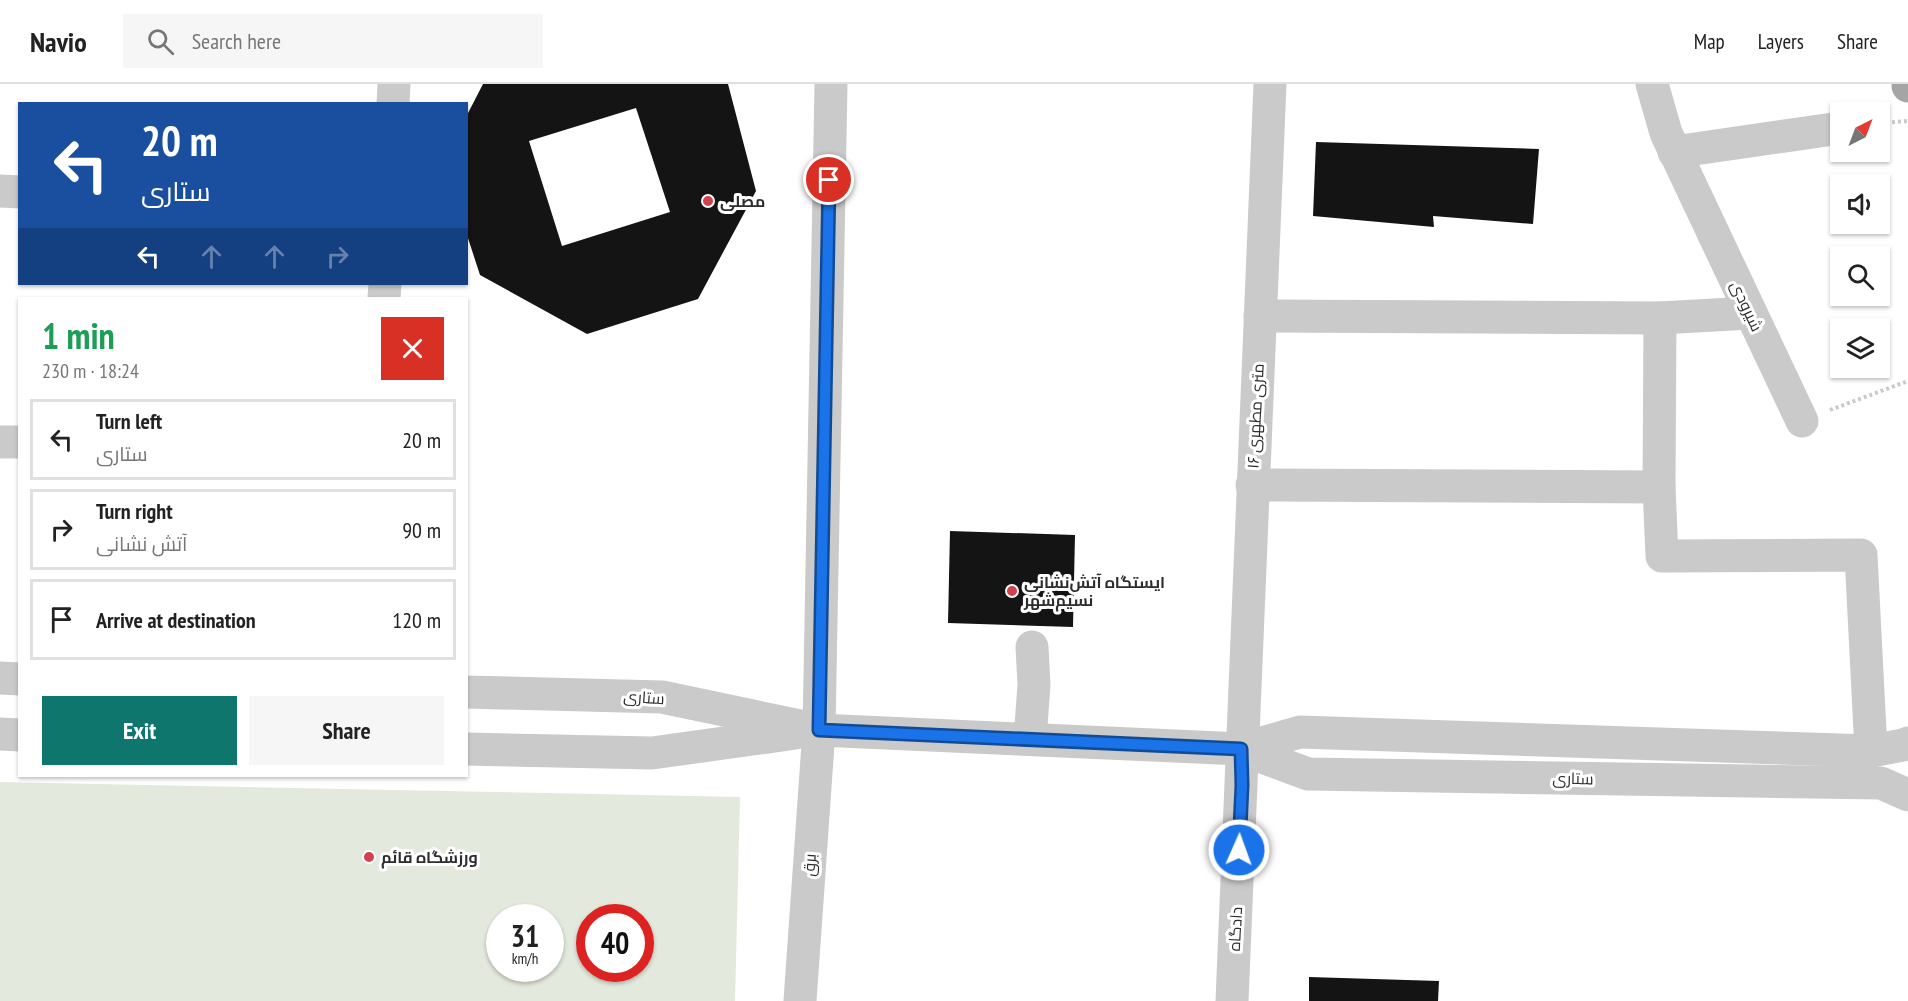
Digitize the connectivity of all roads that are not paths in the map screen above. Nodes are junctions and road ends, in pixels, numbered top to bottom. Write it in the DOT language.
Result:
graph roads {
  1 [pos="394,84"];
  2 [pos="831,84"];
  3 [pos="1270,84"];
  4 [pos="1652,84"];
  5 [pos="393,102"];
  6 [pos="1830,129"];
  7 [pos="1674,152"];
  8 [pos="0,191"];
  9 [pos="18,192"];
  10 [pos="1750,313"];
  11 [pos="1260,316"];
  12 [pos="1660,318"];
  13 [pos="1802,421"];
  14 [pos="0,442"];
  15 [pos="18,442"];
  16 [pos="1252,485"];
  17 [pos="1659,487"];
  18 [pos="1032,647"];
  19 [pos="0,678"];
  20 [pos="18,679"];
  21 [pos="468,692"];
  22 [pos="819,730"];
  23 [pos="0,734"];
  24 [pos="18,735"];
  25 [pos="1030,739"];
  26 [pos="1908,743"];
  27 [pos="468,749"];
  28 [pos="1241,749"];
  29 [pos="1871,751"];
  30 [pos="1908,795"];
  31 [pos="800,1001"];
  32 [pos="1232,1001"];
  1 -- 5 [label="street"];
  2 -- 22 [label="street, برق"];
  3 -- 11 [label="street, ۱۶ متری مطهری"];
  4 -- 7 [label="street, شیرودی"];
  6 -- 7 [label="street"];
  7 -- 10 [label="street, شیرودی"];
  8 -- 9 [label="street"];
  10 -- 12 [label="street"];
  10 -- 13 [label="street, شیرودی"];
  11 -- 12 [label="street"];
  11 -- 16 [label="street, ۱۶ متری مطهری"];
  12 -- 17 [label="street"];
  14 -- 15 [label="street"];
  16 -- 17 [label="street"];
  16 -- 28 [label="street, ۱۶ متری مطهری"];
  17 -- 29 [label="street"];
  18 -- 25 [label="street"];
  19 -- 20 [label="street"];
  21 -- 22 [label="street, ستاری"];
  22 -- 25 [label="street, ستاری"];
  22 -- 27 [label="street, ستاری"];
  22 -- 31 [label="street, برق"];
  23 -- 24 [label="street"];
  25 -- 28 [label="street, ستاری"];
  26 -- 29 [label="street, ستاری"];
  28 -- 29 [label="street, ستاری"];
  28 -- 30 [label="street, ستاری"];
  28 -- 32 [label="street, دادگاه"];
}
